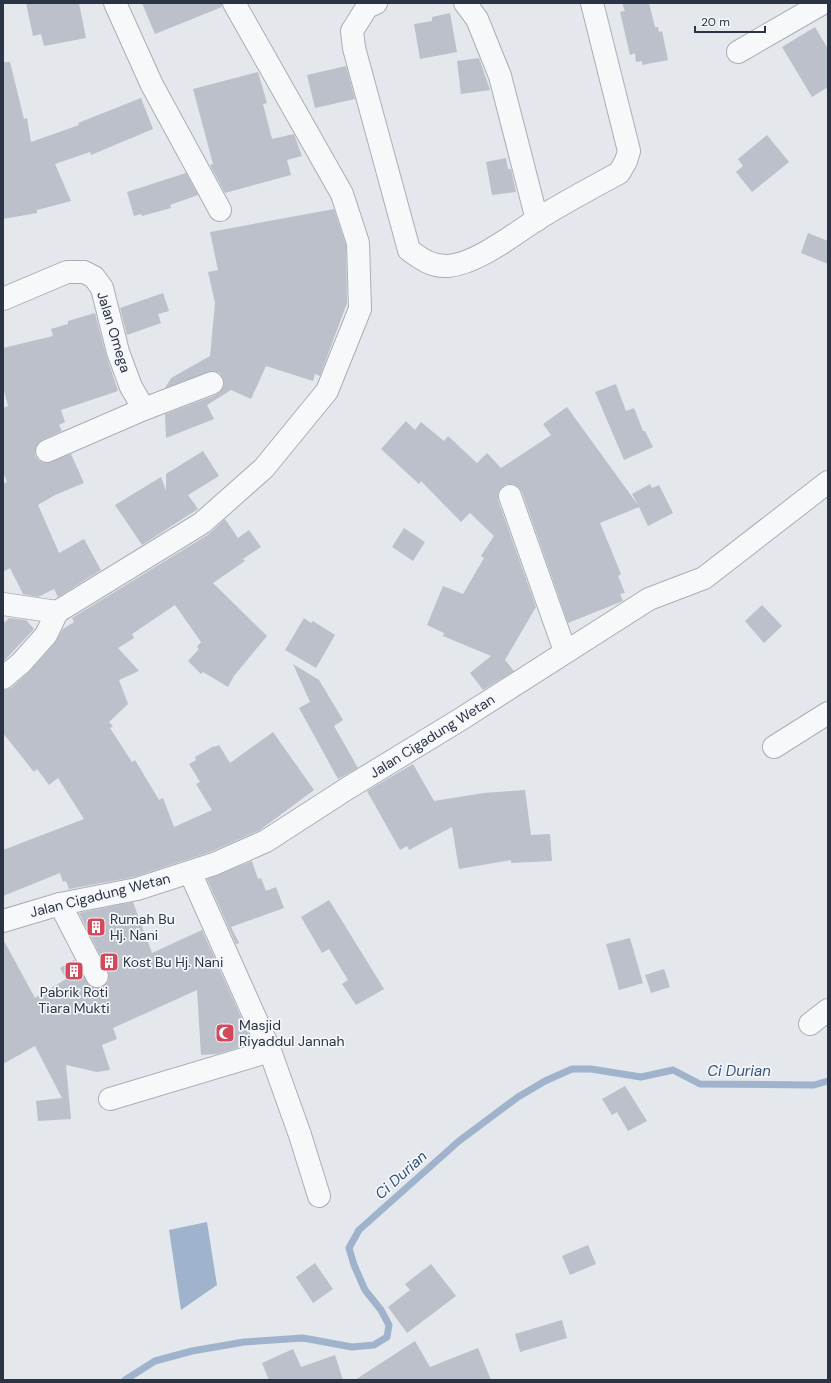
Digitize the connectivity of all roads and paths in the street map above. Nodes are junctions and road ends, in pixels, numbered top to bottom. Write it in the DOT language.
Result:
graph roads {
  1 [pos="115,3"];
  2 [pos="234,3"];
  3 [pos="376,3"];
  4 [pos="464,3"];
  5 [pos="592,3"];
  6 [pos="823,3"];
  7 [pos="738,52"];
  8 [pos="220,210"];
  9 [pos="537,220"];
  10 [pos="3,299"];
  11 [pos="212,383"];
  12 [pos="144,409"];
  13 [pos="47,451"];
  14 [pos="828,482"];
  15 [pos="510,496"];
  16 [pos="3,604"];
  17 [pos="57,612"];
  18 [pos="565,651"];
  19 [pos="3,678"];
  20 [pos="828,713"];
  21 [pos="774,746"];
  22 [pos="190,872"];
  23 [pos="60,904"];
  24 [pos="3,921"];
  25 [pos="97,976"];
  26 [pos="828,1010"];
  27 [pos="810,1024"];
  28 [pos="270,1051"];
  29 [pos="110,1099"];
  30 [pos="319,1196"];
  1 -- 8 [label="street"];
  2 -- 17 [label="street"];
  3 -- 9 [label="street"];
  4 -- 9 [label="street"];
  5 -- 9 [label="street"];
  6 -- 7 [label="street"];
  10 -- 12 [label="street, Jalan Omega"];
  11 -- 12 [label="street"];
  12 -- 13 [label="street"];
  14 -- 18 [label="street, Jalan Cigadung Wetan"];
  15 -- 18 [label="street"];
  16 -- 17 [label="street"];
  17 -- 19 [label="street"];
  18 -- 22 [label="street, Jalan Cigadung Wetan"];
  20 -- 21 [label="street"];
  22 -- 23 [label="street, Jalan Cigadung Wetan"];
  22 -- 28 [label="street"];
  23 -- 24 [label="street, Jalan Cigadung Wetan"];
  23 -- 25 [label="street"];
  26 -- 27 [label="street"];
  28 -- 29 [label="street"];
  28 -- 30 [label="street"];
}
